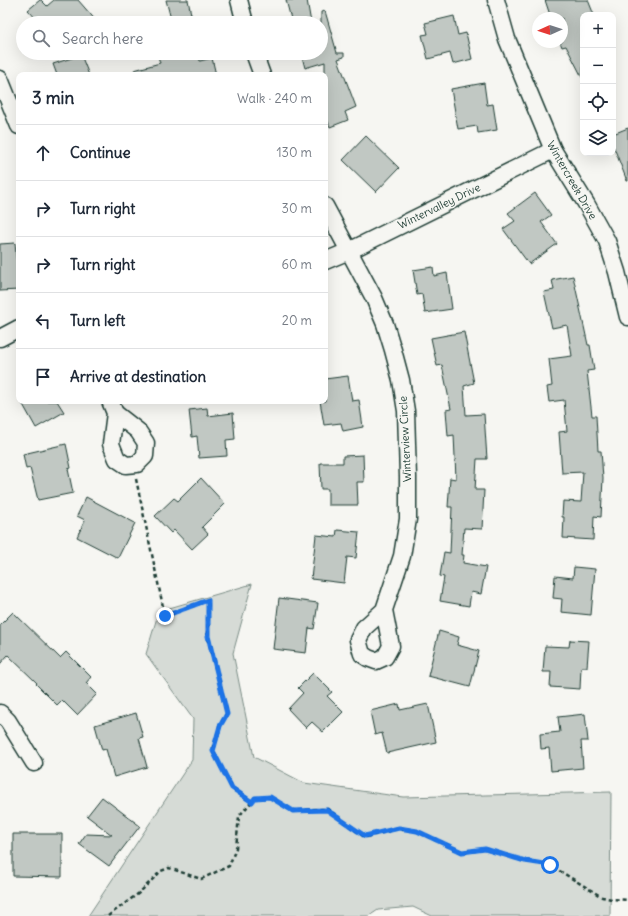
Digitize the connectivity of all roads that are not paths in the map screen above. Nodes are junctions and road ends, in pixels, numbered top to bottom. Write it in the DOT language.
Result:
graph roads {
  1 [pos="239,0"];
  2 [pos="496,0"];
  3 [pos="243,16"];
  4 [pos="257,60"];
  5 [pos="261,72"];
  6 [pos="0,79"];
  7 [pos="16,119"];
  8 [pos="553,150"];
  9 [pos="328,212"];
  10 [pos="349,251"];
  11 [pos="328,260"];
  12 [pos="628,317"];
  13 [pos="16,330"];
  14 [pos="0,338"];
  15 [pos="112,407"];
  16 [pos="384,610"];
  17 [pos="0,713"];
  18 [pos="34,763"];
  1 -- 3 [label="street"];
  2 -- 8 [label="street, Wintercreek Drive"];
  4 -- 5 [label="street"];
  6 -- 7 [label="street"];
  8 -- 10 [label="street, Wintervalley Drive"];
  8 -- 12 [label="street, Wintercreek Drive"];
  9 -- 10 [label="street, Winterview Circle"];
  10 -- 11 [label="street, Wintervalley Drive"];
  10 -- 16 [label="street, Winterview Circle"];
  13 -- 14 [label="street"];
  15 -- 15 [label="street"];
  17 -- 18 [label="street"];
}
